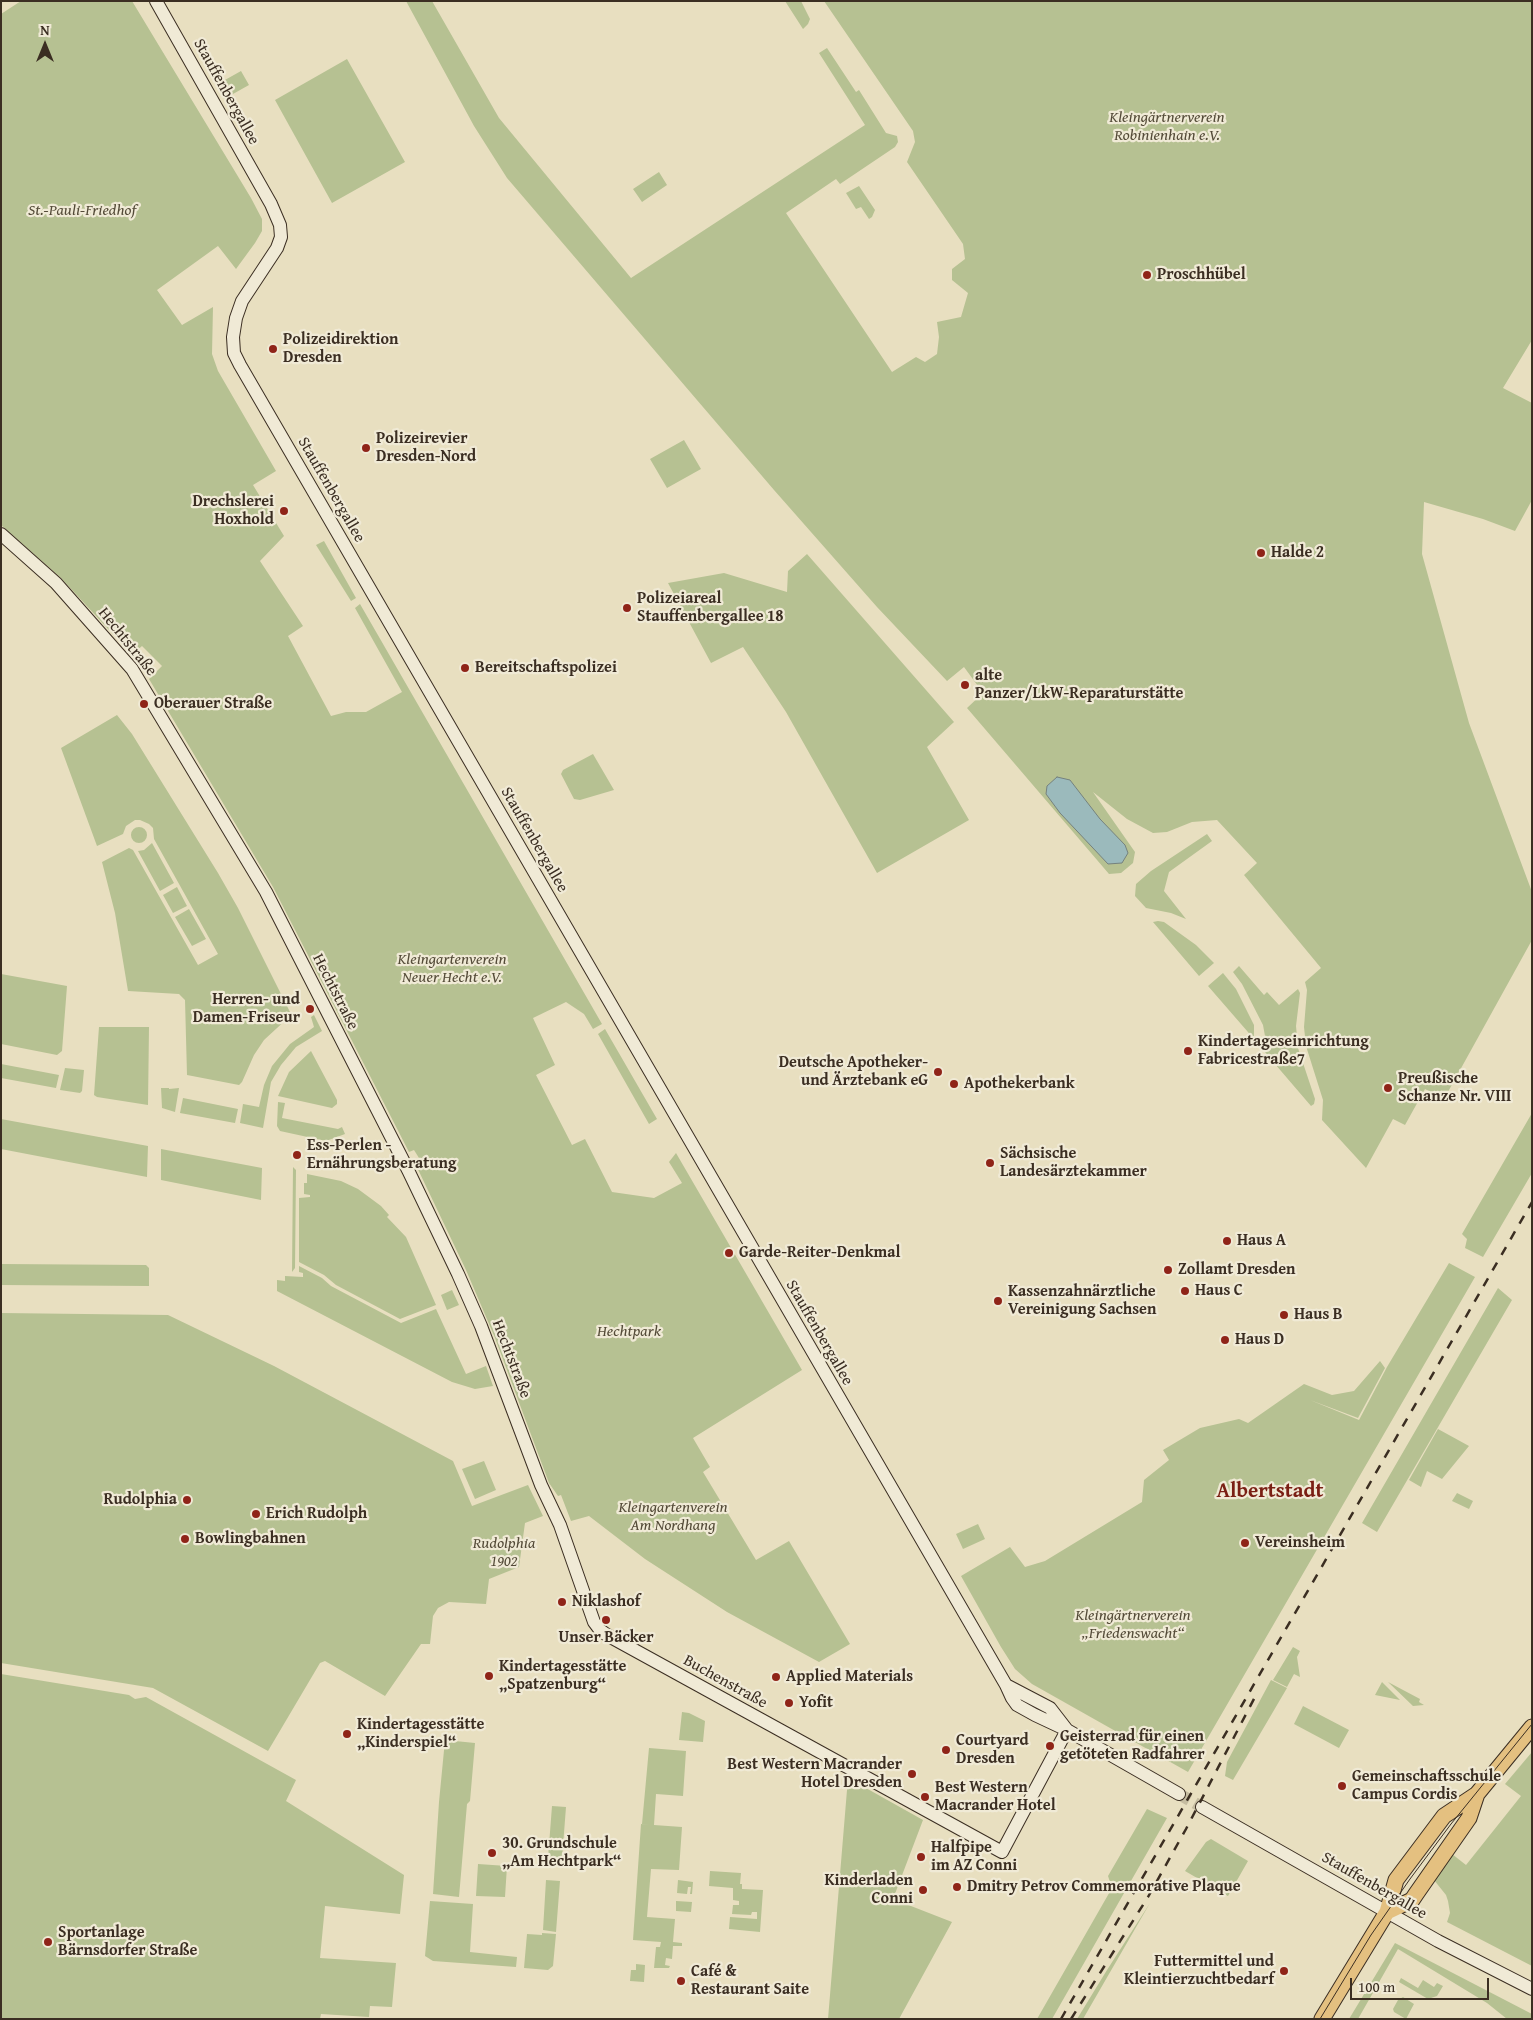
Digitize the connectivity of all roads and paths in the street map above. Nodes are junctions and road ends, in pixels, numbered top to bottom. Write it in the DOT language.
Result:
graph roads {
  1 [pos="156,1"];
  2 [pos="1,534"];
  3 [pos="594,1622"];
  4 [pos="1532,1727"];
  5 [pos="1067,1730"];
  6 [pos="1179,1794"];
  7 [pos="1477,1794"];
  8 [pos="1202,1807"];
  9 [pos="1387,1912"];
  10 [pos="1532,1989"];
  11 [pos="1322,2019"];
  1 -- 5 [label="main road, Stauffenbergallee"];
  2 -- 3 [label="main road, Hechtstraße"];
  3 -- 5 [label="main road, Buchenstraße"];
  4 -- 7 [label="main road"];
  5 -- 6 [label="main road, Stauffenbergallee"];
  7 -- 9 [label="main road"];
  7 -- 9 [label="main road"];
  8 -- 9 [label="main road, Stauffenbergallee"];
  9 -- 10 [label="main road, Stauffenbergallee"];
  9 -- 11 [label="main road"];
}
